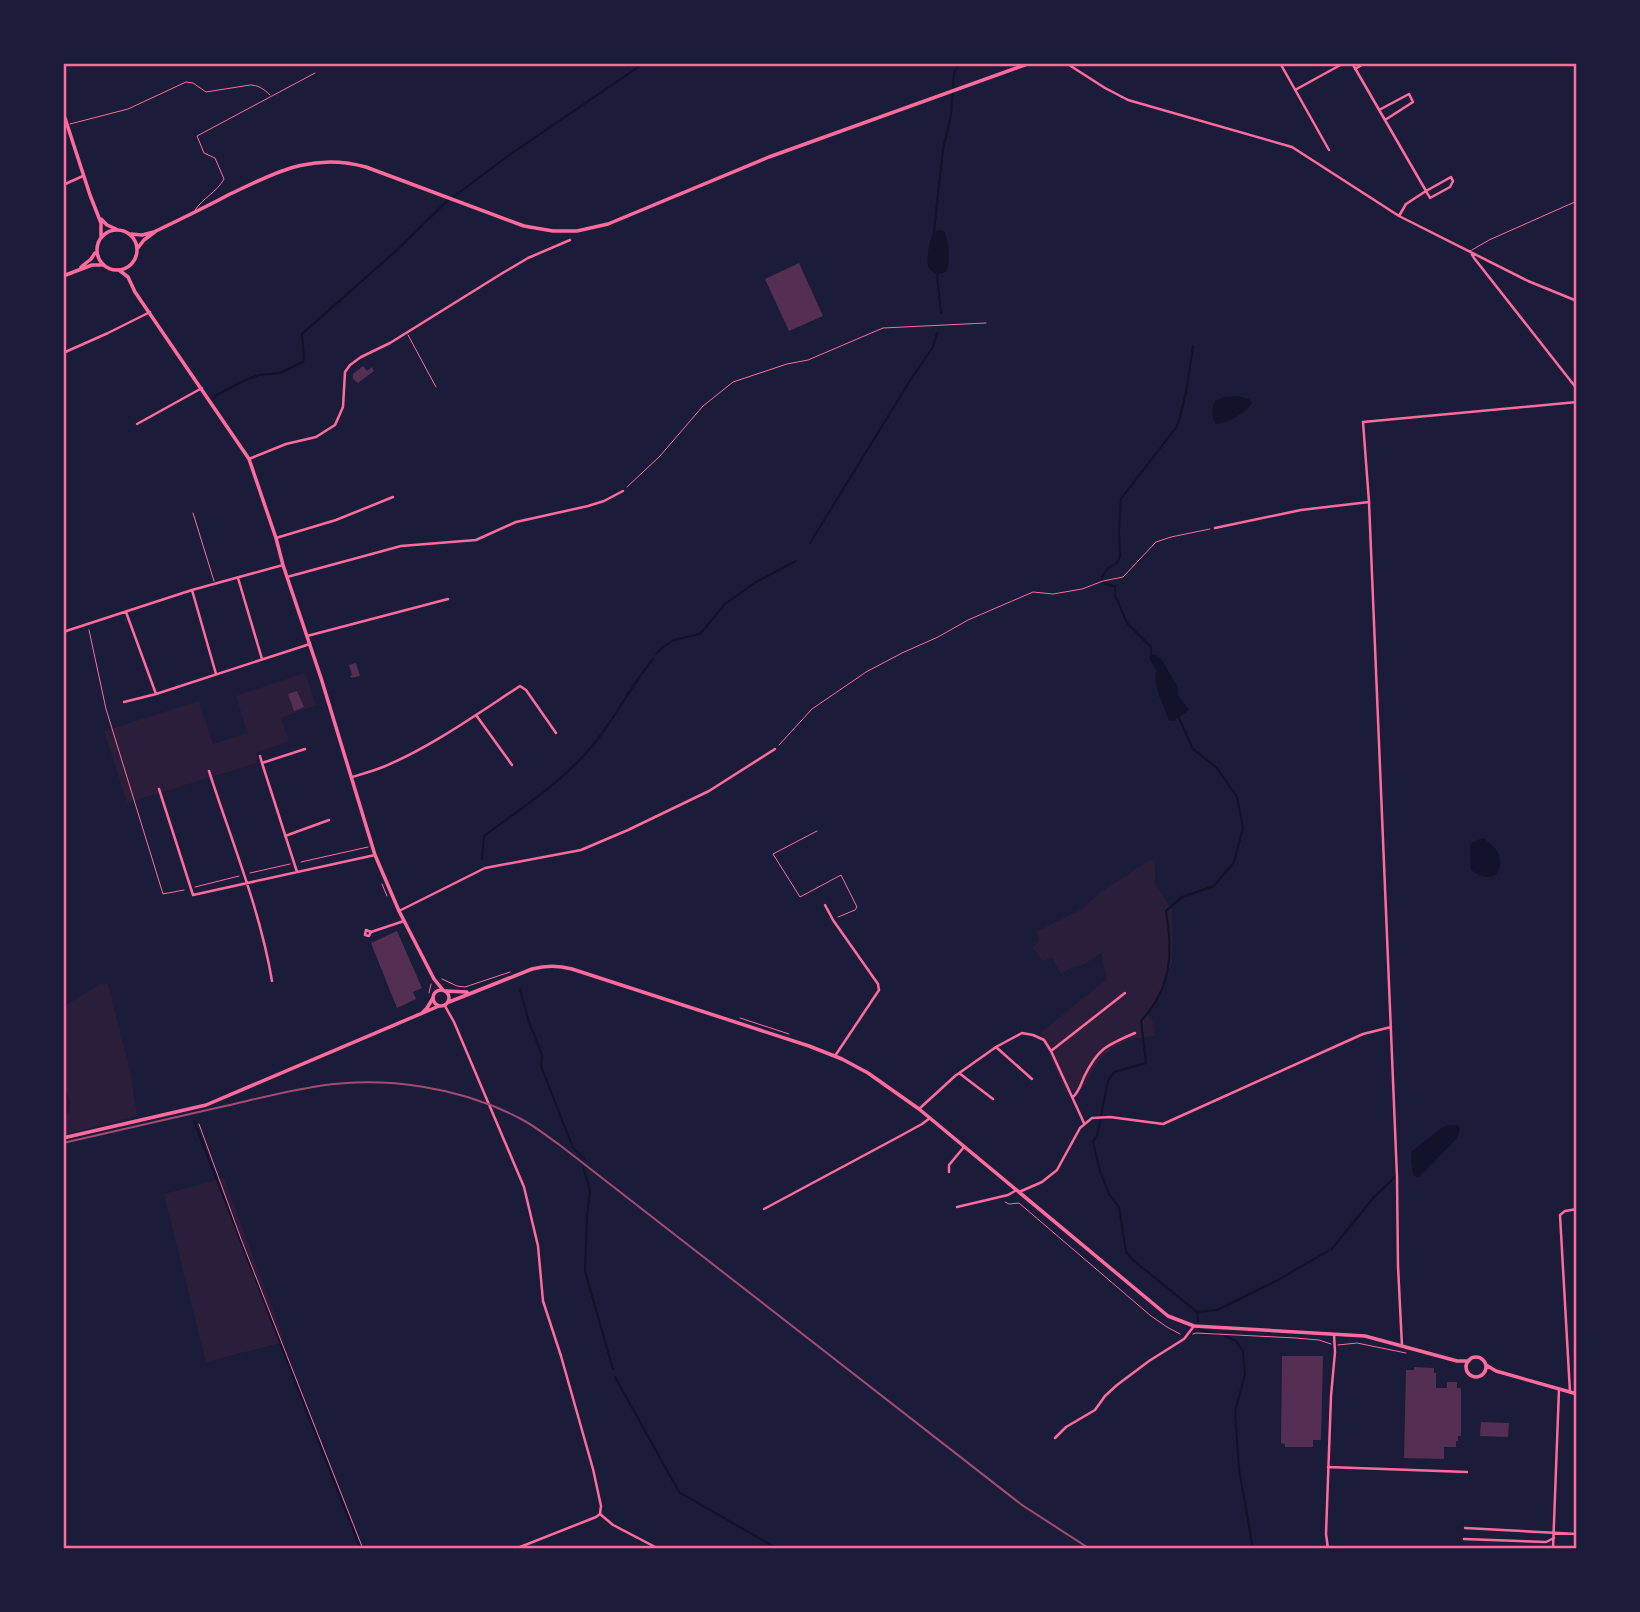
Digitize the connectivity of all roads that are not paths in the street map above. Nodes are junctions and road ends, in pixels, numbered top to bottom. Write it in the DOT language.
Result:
graph roads {
  1 [pos="1030,63"];
  2 [pos="1066,63"];
  3 [pos="1280,63"];
  4 [pos="1344,63"];
  5 [pos="1352,63"];
  6 [pos="1365,63"];
  7 [pos="1355,69"];
  8 [pos="315,73"];
  9 [pos="1295,90"];
  10 [pos="271,96"];
  11 [pos="1379,110"];
  12 [pos="63,112"];
  13 [pos="1385,120"];
  14 [pos="67,125"];
  15 [pos="1329,150"];
  16 [pos="83,176"];
  17 [pos="63,185"];
  18 [pos="1426,191"];
  19 [pos="1577,201"];
  20 [pos="194,212"];
  21 [pos="98,215"];
  22 [pos="1399,216"];
  23 [pos="116,229"];
  24 [pos="156,231"];
  25 [pos="130,234"];
  26 [pos="101,236"];
  27 [pos="570,240"];
  28 [pos="137,249"];
  29 [pos="96,251"];
  30 [pos="1470,251"];
  31 [pos="131,264"];
  32 [pos="103,265"];
  33 [pos="77,270"];
  34 [pos="120,270"];
  35 [pos="63,276"];
  36 [pos="132,284"];
  37 [pos="1577,301"];
  38 [pos="150,312"];
  39 [pos="407,333"];
  40 [pos="63,353"];
  41 [pos="436,387"];
  42 [pos="202,388"];
  43 [pos="1577,389"];
  44 [pos="1577,402"];
  45 [pos="137,424"];
  46 [pos="249,459"];
  47 [pos="623,491"];
  48 [pos="393,497"];
  49 [pos="1369,502"];
  50 [pos="193,513"];
  51 [pos="1215,528"];
  52 [pos="276,538"];
  53 [pos="283,565"];
  54 [pos="287,577"];
  55 [pos="238,578"];
  56 [pos="215,584"];
  57 [pos="192,590"];
  58 [pos="448,599"];
  59 [pos="126,611"];
  60 [pos="63,632"];
  61 [pos="307,636"];
  62 [pos="310,644"];
  63 [pos="262,659"];
  64 [pos="216,674"];
  65 [pos="156,694"];
  66 [pos="124,702"];
  67 [pos="476,715"];
  68 [pos="556,733"];
  69 [pos="305,749"];
  70 [pos="775,749"];
  71 [pos="260,756"];
  72 [pos="262,763"];
  73 [pos="512,765"];
  74 [pos="209,771"];
  75 [pos="352,777"];
  76 [pos="159,789"];
  77 [pos="329,820"];
  78 [pos="285,836"];
  79 [pos="375,855"];
  80 [pos="297,872"];
  81 [pos="247,883"];
  82 [pos="825,905"];
  83 [pos="399,911"];
  84 [pos="404,920"];
  85 [pos="371,932"];
  86 [pos="272,981"];
  87 [pos="432,981"];
  88 [pos="444,990"];
  89 [pos="472,992"];
  90 [pos="1125,993"];
  91 [pos="433,996"];
  92 [pos="449,1002"];
  93 [pos="442,1006"];
  94 [pos="420,1015"];
  95 [pos="1391,1027"];
  96 [pos="1135,1033"];
  97 [pos="996,1047"];
  98 [pos="1051,1051"];
  99 [pos="835,1056"];
  100 [pos="959,1073"];
  101 [pos="1032,1079"];
  102 [pos="1073,1097"];
  103 [pos="993,1099"];
  104 [pos="919,1109"];
  105 [pos="930,1118"];
  106 [pos="1084,1123"];
  107 [pos="63,1138"];
  108 [pos="964,1147"];
  109 [pos="949,1172"];
  110 [pos="1016,1192"];
  111 [pos="957,1207"];
  112 [pos="764,1209"];
  113 [pos="1577,1209"];
  114 [pos="1195,1326"];
  115 [pos="1334,1334"];
  116 [pos="1402,1349"];
  117 [pos="1457,1361"];
  118 [pos="1469,1361"];
  119 [pos="1486,1365"];
  120 [pos="1466,1369"];
  121 [pos="1496,1371"];
  122 [pos="1484,1373"];
  123 [pos="1559,1389"];
  124 [pos="1570,1392"];
  125 [pos="1577,1394"];
  126 [pos="1055,1438"];
  127 [pos="1328,1467"];
  128 [pos="1467,1472"];
  129 [pos="600,1514"];
  130 [pos="1465,1528"];
  131 [pos="1577,1534"];
  132 [pos="1554,1536"];
  133 [pos="1464,1539"];
  134 [pos="515,1549"];
  135 [pos="659,1549"];
  136 [pos="1328,1549"];
  137 [pos="1553,1549"];
  1 -- 20 [label="main road"];
  2 -- 22 [label="street"];
  3 -- 9 [label="street"];
  4 -- 9 [label="street"];
  5 -- 7 [label="street"];
  6 -- 7 [label="street"];
  7 -- 11 [label="street"];
  8 -- 10 [label="lane"];
  9 -- 15 [label="street"];
  10 -- 14 [label="lane"];
  10 -- 20 [label="lane"];
  11 -- 13 [label="street"];
  11 -- 13 [label="street"];
  12 -- 14 [label="main road"];
  13 -- 18 [label="street"];
  14 -- 16 [label="main road"];
  16 -- 17 [label="street"];
  16 -- 21 [label="main road"];
  18 -- 18 [label="street"];
  18 -- 22 [label="street"];
  19 -- 30 [label="lane"];
  20 -- 24 [label="main road"];
  21 -- 23 [label="main road"];
  21 -- 26 [label="main road"];
  22 -- 30 [label="street"];
  23 -- 25 [label="main road"];
  23 -- 26 [label="main road"];
  24 -- 25 [label="main road"];
  24 -- 28 [label="main road"];
  25 -- 28 [label="main road"];
  26 -- 29 [label="main road"];
  27 -- 39 [label="street"];
  28 -- 31 [label="main road"];
  29 -- 32 [label="main road"];
  29 -- 33 [label="main road"];
  30 -- 37 [label="street"];
  30 -- 43 [label="street"];
  31 -- 34 [label="main road"];
  31 -- 36 [label="main road"];
  32 -- 33 [label="main road"];
  32 -- 34 [label="main road"];
  33 -- 35 [label="main road"];
  34 -- 36 [label="main road"];
  36 -- 38 [label="main road"];
  38 -- 40 [label="street"];
  38 -- 42 [label="main road"];
  39 -- 41 [label="lane"];
  39 -- 46 [label="street"];
  42 -- 45 [label="street"];
  42 -- 46 [label="main road"];
  44 -- 49 [label="street"];
  46 -- 52 [label="main road"];
  47 -- 54 [label="street"];
  48 -- 52 [label="street"];
  49 -- 51 [label="street"];
  49 -- 95 [label="street"];
  50 -- 56 [label="lane"];
  52 -- 53 [label="main road"];
  53 -- 54 [label="main road"];
  53 -- 55 [label="street"];
  54 -- 61 [label="main road"];
  55 -- 56 [label="street"];
  55 -- 63 [label="street"];
  56 -- 57 [label="street"];
  57 -- 59 [label="street"];
  57 -- 64 [label="street"];
  58 -- 61 [label="street"];
  59 -- 60 [label="street"];
  59 -- 65 [label="street"];
  61 -- 62 [label="main road"];
  62 -- 63 [label="street"];
  62 -- 75 [label="main road"];
  63 -- 64 [label="street"];
  64 -- 65 [label="street"];
  65 -- 66 [label="street"];
  67 -- 68 [label="street"];
  67 -- 73 [label="street"];
  67 -- 75 [label="street"];
  69 -- 72 [label="street"];
  70 -- 83 [label="street"];
  71 -- 72 [label="street"];
  72 -- 78 [label="street"];
  74 -- 81 [label="street"];
  75 -- 79 [label="main road"];
  76 -- 81 [label="street"];
  77 -- 78 [label="street"];
  78 -- 80 [label="street"];
  79 -- 80 [label="street"];
  79 -- 83 [label="main road"];
  80 -- 81 [label="street"];
  81 -- 86 [label="street"];
  82 -- 99 [label="street"];
  83 -- 84 [label="main road"];
  84 -- 85 [label="street"];
  84 -- 87 [label="main road"];
  87 -- 88 [label="main road"];
  87 -- 91 [label="main road"];
  88 -- 89 [label="main road"];
  88 -- 91 [label="main road"];
  88 -- 92 [label="main road"];
  89 -- 92 [label="main road"];
  89 -- 99 [label="main road"];
  90 -- 98 [label="street"];
  91 -- 93 [label="main road"];
  91 -- 94 [label="main road"];
  92 -- 93 [label="main road"];
  93 -- 94 [label="main road"];
  93 -- 129 [label="street"];
  94 -- 107 [label="main road"];
  95 -- 106 [label="street"];
  95 -- 116 [label="street"];
  96 -- 102 [label="street"];
  97 -- 98 [label="street"];
  97 -- 100 [label="street"];
  97 -- 101 [label="street"];
  98 -- 102 [label="street"];
  99 -- 104 [label="main road"];
  100 -- 103 [label="street"];
  100 -- 104 [label="street"];
  102 -- 106 [label="street"];
  104 -- 105 [label="main road"];
  105 -- 108 [label="main road"];
  105 -- 112 [label="street"];
  106 -- 110 [label="street"];
  108 -- 109 [label="street"];
  108 -- 110 [label="main road"];
  110 -- 111 [label="street"];
  110 -- 114 [label="main road"];
  113 -- 124 [label="street"];
  114 -- 115 [label="main road"];
  114 -- 126 [label="street"];
  115 -- 116 [label="main road"];
  115 -- 127 [label="street"];
  116 -- 117 [label="main road"];
  117 -- 118 [label="main road"];
  117 -- 120 [label="main road"];
  118 -- 119 [label="main road"];
  118 -- 120 [label="main road"];
  119 -- 121 [label="main road"];
  119 -- 122 [label="main road"];
  120 -- 122 [label="main road"];
  121 -- 122 [label="main road"];
  121 -- 123 [label="main road"];
  123 -- 124 [label="main road"];
  123 -- 132 [label="street"];
  124 -- 125 [label="main road"];
  127 -- 128 [label="street"];
  127 -- 136 [label="street"];
  129 -- 134 [label="street"];
  129 -- 135 [label="street"];
  130 -- 132 [label="street"];
  131 -- 132 [label="street"];
  132 -- 133 [label="street"];
  132 -- 137 [label="street"];
}
